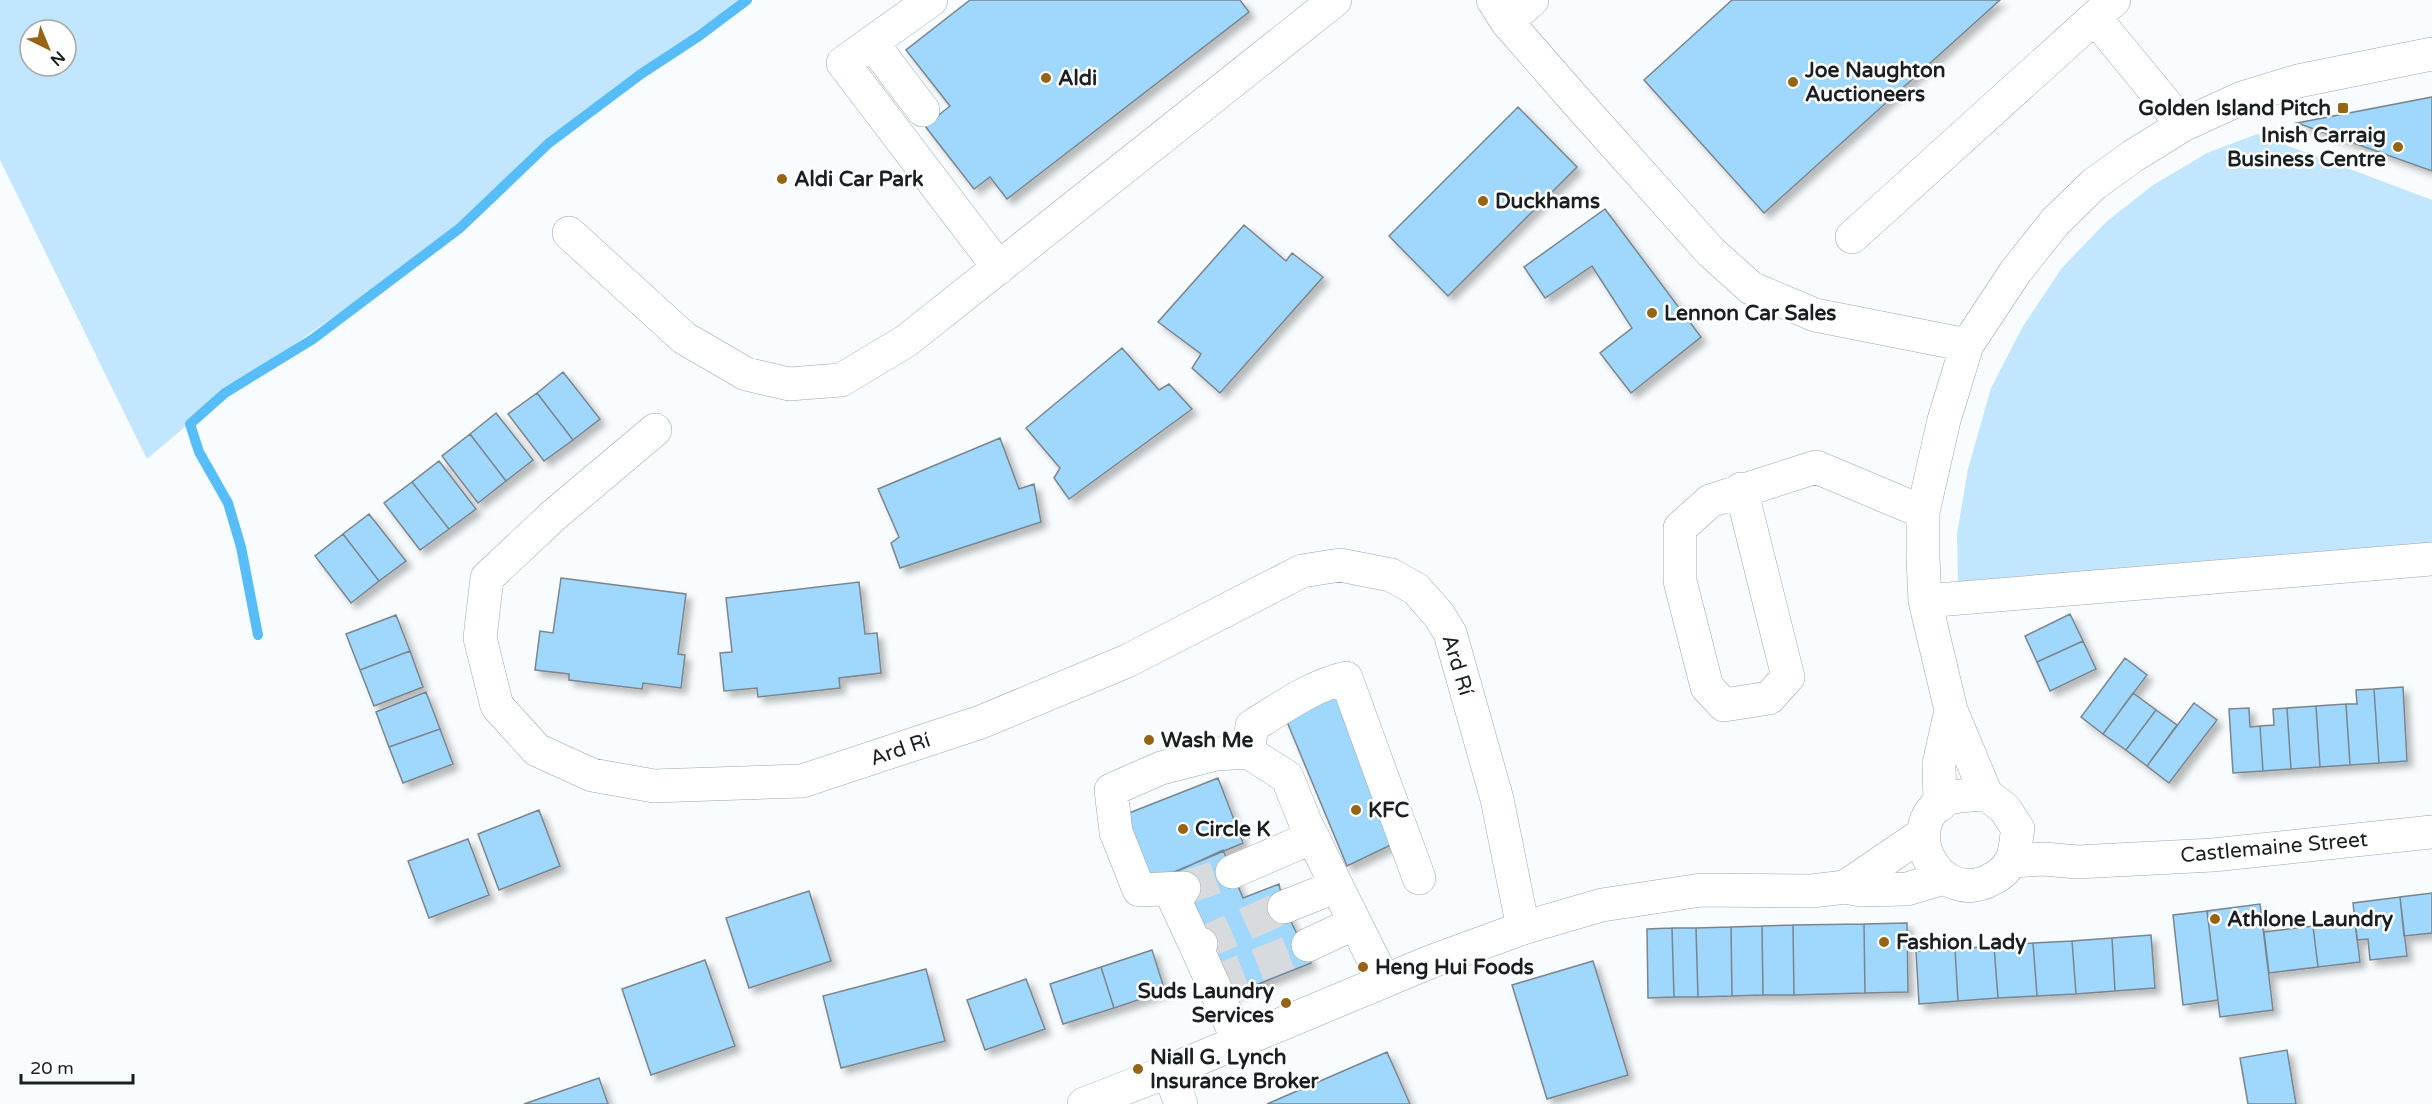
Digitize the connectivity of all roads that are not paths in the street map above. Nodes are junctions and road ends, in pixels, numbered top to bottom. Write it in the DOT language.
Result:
graph roads {
  1 [pos="931,0"];
  2 [pos="1335,0"];
  3 [pos="1532,0"];
  4 [pos="2104,9"];
  5 [pos="1500,11"];
  6 [pos="872,44"];
  7 [pos="2432,54"];
  8 [pos="922,110"];
  9 [pos="2183,125"];
  10 [pos="569,233"];
  11 [pos="1852,237"];
  12 [pos="999,268"];
  13 [pos="1967,345"];
  14 [pos="655,430"];
  15 [pos="1741,489"];
  16 [pos="1923,512"];
  17 [pos="2432,559"];
  18 [pos="1925,601"];
  19 [pos="1951,710"];
  20 [pos="1248,752"];
  21 [pos="1986,794"];
  22 [pos="1940,805"];
  23 [pos="2018,829"];
  24 [pos="2432,832"];
  25 [pos="1924,834"];
  26 [pos="1313,837"];
  27 [pos="2116,860"];
  28 [pos="2011,861"];
  29 [pos="1232,872"];
  30 [pos="1419,878"];
  31 [pos="1944,878"];
  32 [pos="1337,886"];
  33 [pos="1845,886"];
  34 [pos="1284,907"];
  35 [pos="1355,923"];
  36 [pos="1523,928"];
  37 [pos="1308,945"];
  38 [pos="1384,981"];
  39 [pos="1239,1042"];
  40 [pos="1169,1071"];
  41 [pos="1084,1104"];
  42 [pos="1181,1104"];
  1 -- 6 [label="street"];
  2 -- 12 [label="street"];
  3 -- 5 [label="street"];
  4 -- 9 [label="street"];
  4 -- 11 [label="street"];
  5 -- 13 [label="street"];
  6 -- 8 [label="street"];
  6 -- 12 [label="street"];
  7 -- 9 [label="street"];
  9 -- 13 [label="street"];
  10 -- 12 [label="street"];
  13 -- 16 [label="street"];
  14 -- 36 [label="street, Ard Rí"];
  15 -- 15 [label="street"];
  15 -- 16 [label="street"];
  16 -- 18 [label="street"];
  17 -- 18 [label="street"];
  18 -- 19 [label="street"];
  19 -- 21 [label="street"];
  19 -- 22 [label="street"];
  20 -- 26 [label="street"];
  20 -- 30 [label="street"];
  20 -- 39 [label="street"];
  21 -- 22 [label="street"];
  21 -- 23 [label="street"];
  22 -- 25 [label="street"];
  23 -- 27 [label="street, Castlemaine Street"];
  23 -- 28 [label="street"];
  24 -- 27 [label="street, Castlemaine Street"];
  25 -- 31 [label="street"];
  25 -- 33 [label="street"];
  26 -- 29 [label="street"];
  26 -- 32 [label="street"];
  27 -- 28 [label="street, Castlemaine Street"];
  28 -- 31 [label="street"];
  31 -- 33 [label="street"];
  32 -- 34 [label="street"];
  32 -- 35 [label="street"];
  33 -- 36 [label="street"];
  35 -- 37 [label="street"];
  35 -- 38 [label="street"];
  36 -- 38 [label="street"];
  38 -- 39 [label="street"];
  39 -- 40 [label="street"];
  40 -- 41 [label="street"];
  40 -- 42 [label="street"];
}
